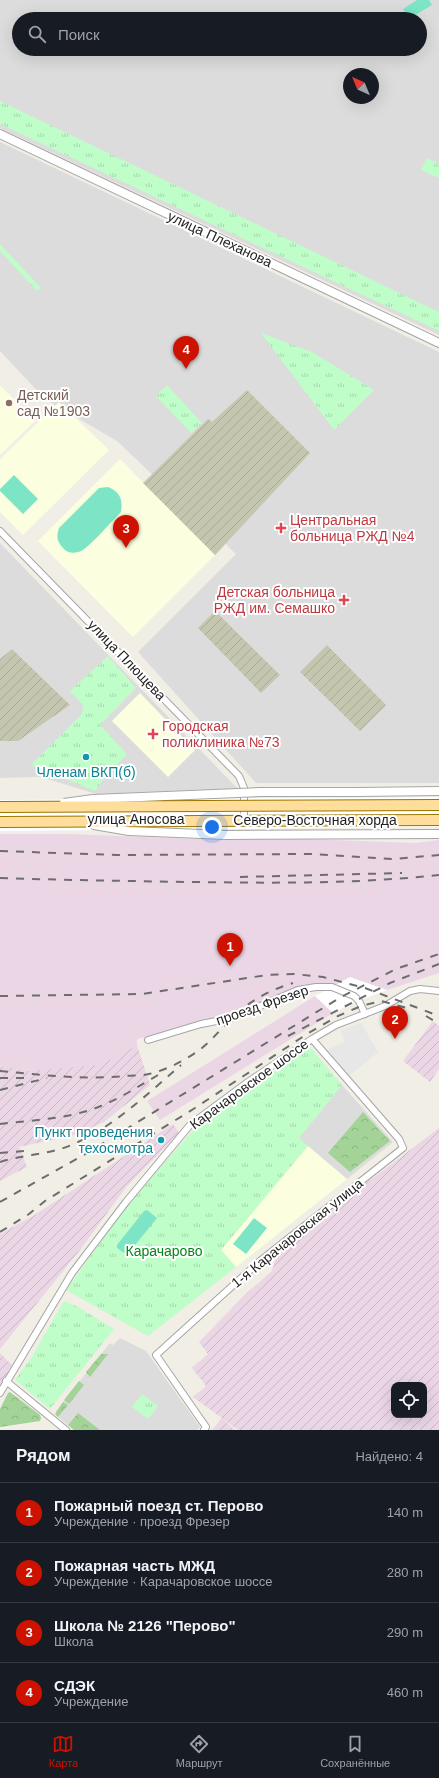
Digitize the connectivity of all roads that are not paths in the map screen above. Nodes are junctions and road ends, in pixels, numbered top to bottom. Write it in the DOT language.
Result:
graph roads {
  1 [pos="0,134"];
  2 [pos="439,343"];
  3 [pos="0,531"];
  4 [pos="439,791"];
  5 [pos="439,806"];
  6 [pos="38,807"];
  7 [pos="0,808"];
  8 [pos="244,808"];
  9 [pos="439,818"];
  10 [pos="244,819"];
  11 [pos="0,820"];
  12 [pos="77,822"];
  13 [pos="439,834"];
  14 [pos="439,991"];
  15 [pos="365,1014"];
  16 [pos="312,1039"];
  17 [pos="148,1040"];
  18 [pos="6,1382"];
  19 [pos="0,1393"];
  20 [pos="66,1430"];
  21 [pos="204,1430"];
  1 -- 2 [label="street, улица Плеханова"];
  3 -- 8 [label="street, улица Плющева"];
  4 -- 6 [label="street, bridge"];
  5 -- 6 [label="main road, Северо-Восточная хорда, bridge"];
  5 -- 8 [label="street, улица Аносова"];
  6 -- 7 [label="main road, Северо-Восточная хорда, bridge"];
  7 -- 8 [label="street, улица Аносова"];
  8 -- 10 [label="street, улица Плющева"];
  9 -- 10 [label="street, улица Аносова"];
  9 -- 12 [label="main road, Северо-Восточная хорда"];
  10 -- 11 [label="street, улица Аносова"];
  11 -- 12 [label="main road, Северо-Восточная хорда"];
  12 -- 13 [label="street"];
  14 -- 15 [label="street, Карачаровское шоссе"];
  15 -- 16 [label="street, Карачаровское шоссе"];
  15 -- 17 [label="street, проезд Фрезер"];
  16 -- 18 [label="street, Карачаровское шоссе"];
  16 -- 21 [label="street, 1-я Карачаровская улица"];
  18 -- 19 [label="street, Карачаровское шоссе"];
  18 -- 20 [label="street"];
}
